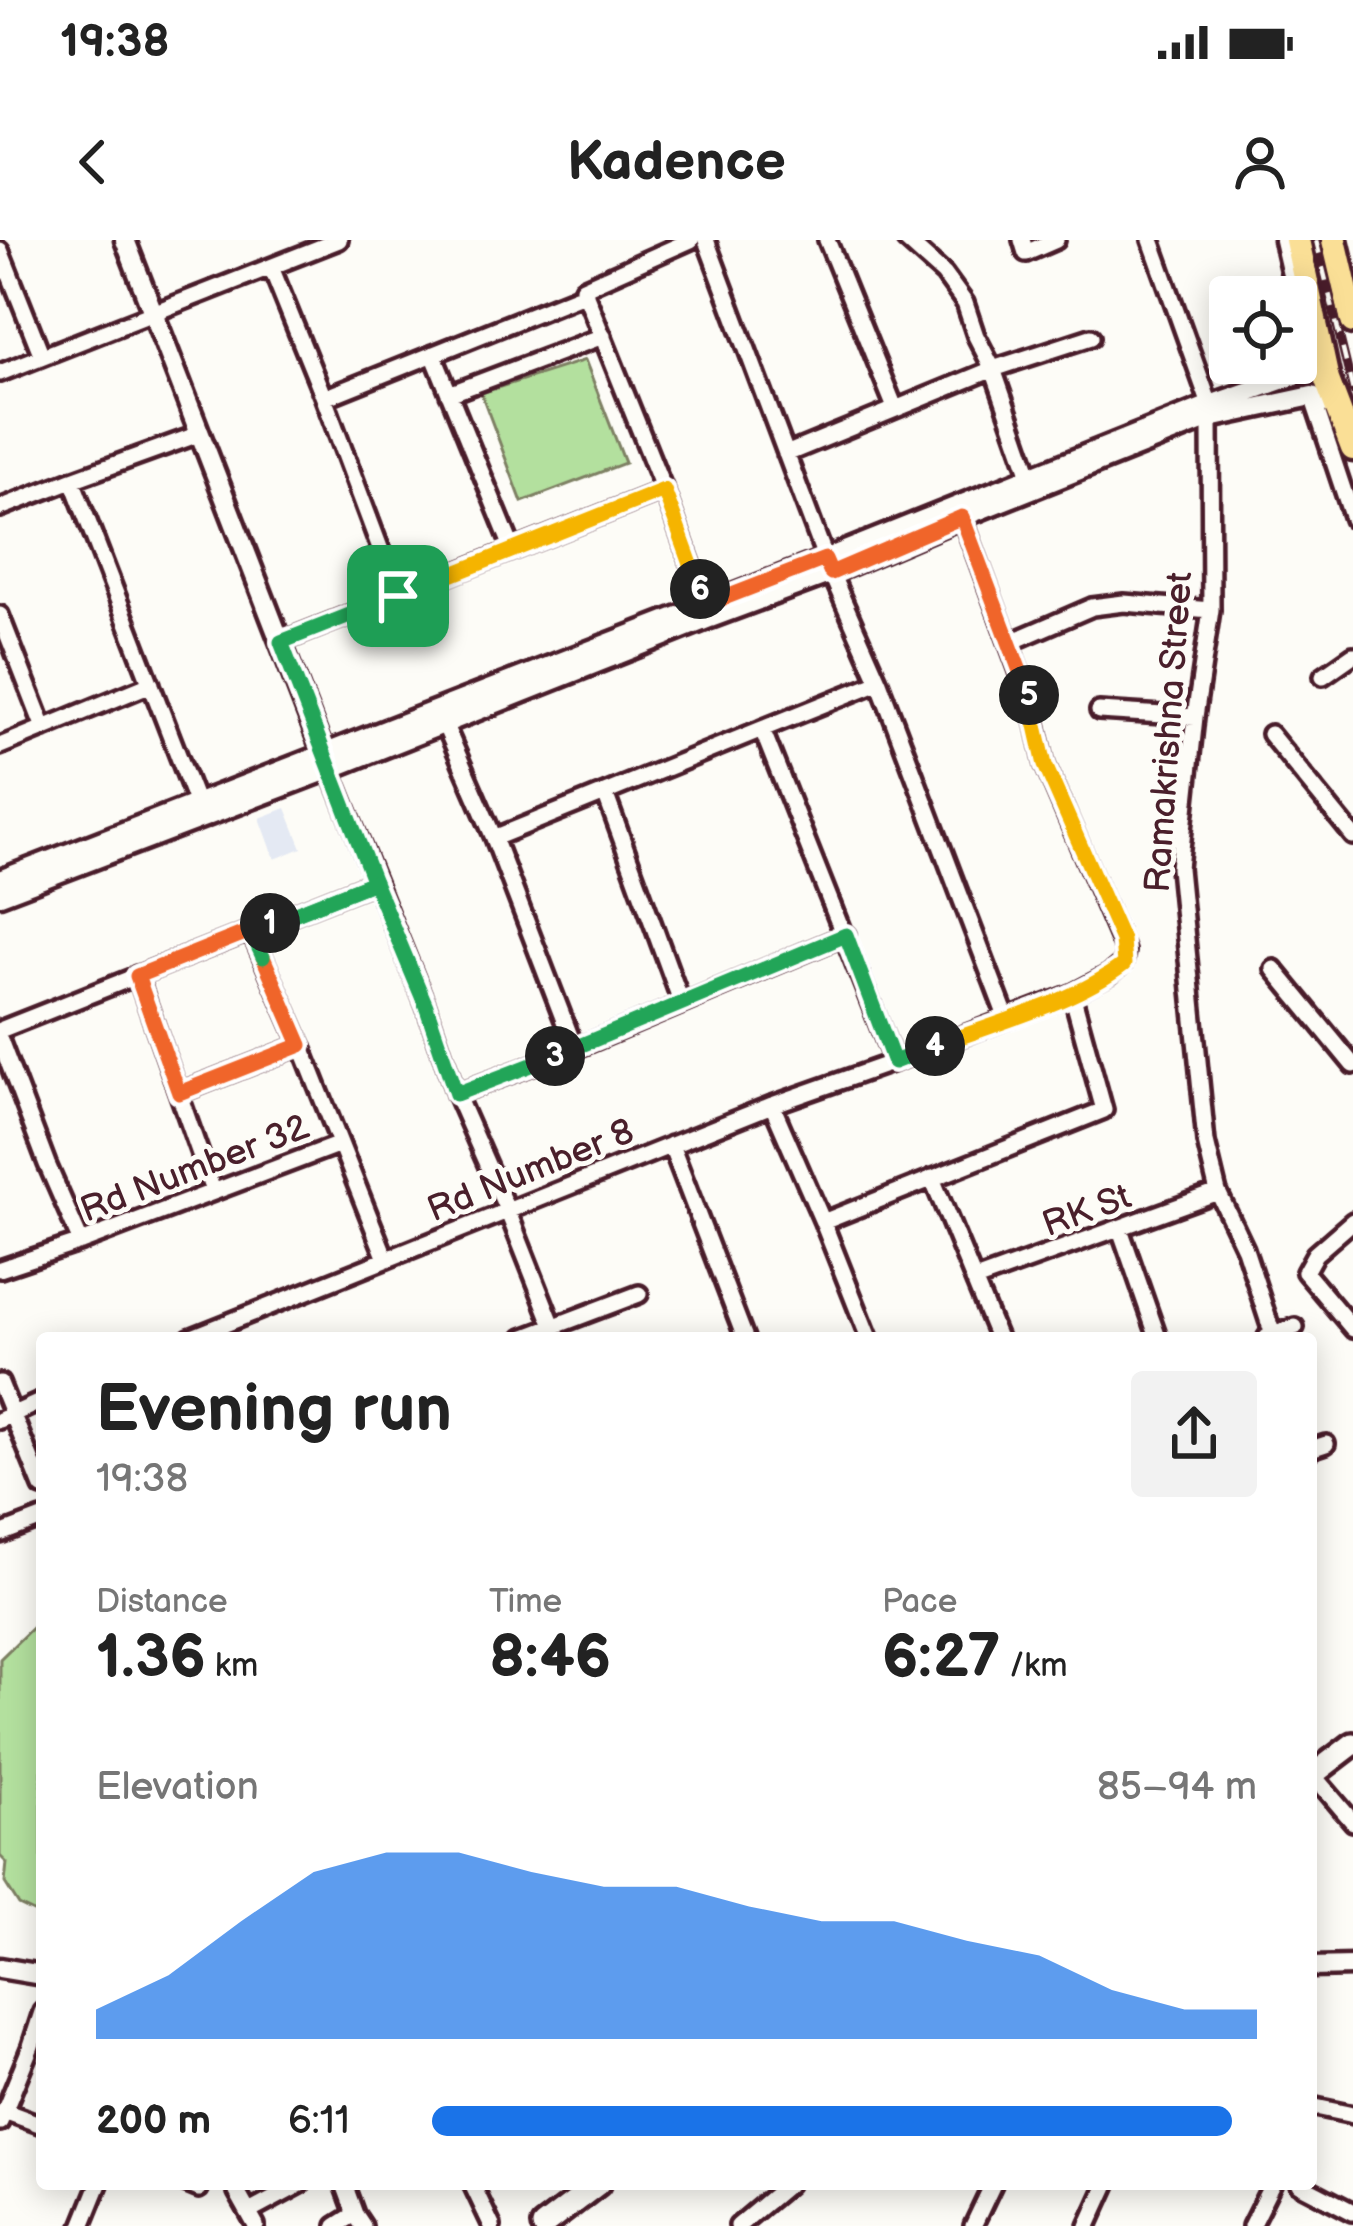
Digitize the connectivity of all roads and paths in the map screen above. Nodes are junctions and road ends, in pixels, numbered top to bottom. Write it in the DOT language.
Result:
graph roads {
  1 [pos="125,240"];
  2 [pos="340,240"];
  3 [pos="691,240"];
  4 [pos="706,240"];
  5 [pos="827,240"];
  6 [pos="906,240"];
  7 [pos="1022,240"];
  8 [pos="1056,240"];
  9 [pos="1151,240"];
  10 [pos="1284,240"];
  11 [pos="1297,240"];
  12 [pos="1334,240"];
  13 [pos="0,251"];
  14 [pos="271,267"];
  15 [pos="586,293"];
  16 [pos="152,314"];
  17 [pos="1353,321"];
  18 [pos="603,336"];
  19 [pos="1091,337"];
  20 [pos="433,354"];
  21 [pos="42,356"];
  22 [pos="993,368"];
  23 [pos="0,373"];
  24 [pos="449,394"];
  25 [pos="1312,396"];
  26 [pos="324,398"];
  27 [pos="1337,407"];
  28 [pos="895,408"];
  29 [pos="1210,412"];
  30 [pos="199,434"];
  31 [pos="1353,448"];
  32 [pos="786,454"];
  33 [pos="1030,476"];
  34 [pos="72,480"];
  35 [pos="664,490"];
  36 [pos="0,508"];
  37 [pos="962,517"];
  38 [pos="1353,519"];
  39 [pos="513,550"];
  40 [pos="828,566"];
  41 [pos="398,596"];
  42 [pos="706,605"];
  43 [pos="1211,610"];
  44 [pos="0,615"];
  45 [pos="281,642"];
  46 [pos="1011,643"];
  47 [pos="1353,655"];
  48 [pos="1323,676"];
  49 [pos="878,682"];
  50 [pos="151,684"];
  51 [pos="1100,711"];
  52 [pos="1196,717"];
  53 [pos="444,723"];
  54 [pos="44,728"];
  55 [pos="763,730"];
  56 [pos="1270,734"];
  57 [pos="0,746"];
  58 [pos="327,762"];
  59 [pos="604,793"];
  60 [pos="197,804"];
  61 [pos="1353,836"];
  62 [pos="494,838"];
  63 [pos="0,880"];
  64 [pos="374,882"];
  65 [pos="0,895"];
  66 [pos="251,931"];
  67 [pos="846,935"];
  68 [pos="1274,969"];
  69 [pos="137,976"];
  70 [pos="1072,994"];
  71 [pos="682,1004"];
  72 [pos="1007,1019"];
  73 [pos="0,1030"];
  74 [pos="0,1040"];
  75 [pos="301,1045"];
  76 [pos="575,1049"];
  77 [pos="894,1062"];
  78 [pos="1353,1065"];
  79 [pos="179,1093"];
  80 [pos="456,1094"];
  81 [pos="772,1105"];
  82 [pos="340,1144"];
  83 [pos="671,1144"];
  84 [pos="932,1178"];
  85 [pos="213,1191"];
  86 [pos="1218,1192"];
  87 [pos="508,1212"];
  88 [pos="1353,1221"];
  89 [pos="823,1222"];
  90 [pos="1120,1229"];
  91 [pos="81,1242"];
  92 [pos="386,1258"];
  93 [pos="0,1269"];
  94 [pos="975,1280"];
  95 [pos="639,1294"];
  96 [pos="231,1320"];
  97 [pos="553,1326"];
  98 [pos="1295,1327"];
  99 [pos="1353,1329"];
  100 [pos="204,1332"];
  101 [pos="235,1332"];
  102 [pos="538,1332"];
  103 [pos="743,1332"];
  104 [pos="867,1332"];
  105 [pos="996,1332"];
  106 [pos="1156,1332"];
  107 [pos="1268,1332"];
  108 [pos="1281,1332"];
  109 [pos="0,1383"];
  110 [pos="36,1404"];
  111 [pos="5,1418"];
  112 [pos="36,1476"];
  113 [pos="36,1520"];
  114 [pos="0,1534"];
  115 [pos="1353,1744"];
  116 [pos="1353,1760"];
  117 [pos="1317,1778"];
  118 [pos="1317,1779"];
  119 [pos="1317,1784"];
  120 [pos="1353,1822"];
  121 [pos="1317,1966"];
  122 [pos="1353,1966"];
  123 [pos="0,1969"];
  124 [pos="36,1974"];
  125 [pos="36,2032"];
  126 [pos="1317,2107"];
  127 [pos="1353,2115"];
  128 [pos="2,2116"];
  129 [pos="36,2124"];
  130 [pos="97,2190"];
  131 [pos="293,2190"];
  132 [pos="346,2190"];
  133 [pos="475,2190"];
  134 [pos="568,2190"];
  135 [pos="590,2190"];
  136 [pos="781,2190"];
  137 [pos="990,2190"];
  138 [pos="1104,2190"];
  139 [pos="1269,2190"];
  140 [pos="1311,2190"];
  141 [pos="236,2192"];
  142 [pos="1353,2212"];
  143 [pos="252,2219"];
  144 [pos="359,2220"];
  145 [pos="82,2226"];
  146 [pos="336,2226"];
  147 [pos="493,2226"];
  148 [pos="522,2226"];
  149 [pos="543,2226"];
  150 [pos="738,2226"];
  151 [pos="973,2226"];
  152 [pos="1088,2226"];
  153 [pos="1251,2226"];
  1 -- 16 [label="street"];
  2 -- 14 [label="street"];
  3 -- 15 [label="street"];
  4 -- 32 [label="street"];
  5 -- 28 [label="street"];
  6 -- 22 [label="street"];
  7 -- 8 [label="street"];
  9 -- 29 [label="street, Ramakrishna Street"];
  10 -- 29 [label="street"];
  11 -- 27 [label="highway"];
  12 -- 17 [label="highway"];
  13 -- 21 [label="street"];
  14 -- 16 [label="street"];
  14 -- 26 [label="street"];
  15 -- 18 [label="street"];
  15 -- 20 [label="street"];
  16 -- 21 [label="street"];
  16 -- 30 [label="street"];
  18 -- 24 [label="street"];
  18 -- 35 [label="street"];
  19 -- 22 [label="street"];
  20 -- 24 [label="street"];
  20 -- 26 [label="street"];
  21 -- 23 [label="street"];
  22 -- 28 [label="street"];
  22 -- 33 [label="street"];
  24 -- 39 [label="street"];
  25 -- 27 [label="street"];
  25 -- 29 [label="street"];
  25 -- 38 [label="street"];
  26 -- 41 [label="street"];
  27 -- 31 [label="highway"];
  28 -- 32 [label="street"];
  29 -- 33 [label="street"];
  29 -- 37 [label="street"];
  29 -- 43 [label="street, Ramakrishna Street"];
  30 -- 34 [label="street"];
  30 -- 45 [label="street"];
  32 -- 40 [label="street"];
  33 -- 40 [label="street"];
  34 -- 36 [label="street"];
  34 -- 50 [label="street"];
  35 -- 39 [label="street"];
  35 -- 42 [label="street"];
  37 -- 40 [label="street"];
  37 -- 46 [label="street"];
  39 -- 41 [label="street"];
  40 -- 42 [label="street"];
  40 -- 49 [label="street"];
  40 -- 53 [label="street"];
  41 -- 45 [label="street"];
  42 -- 58 [label="street"];
  43 -- 46 [label="street"];
  43 -- 52 [label="street, Ramakrishna Street"];
  44 -- 54 [label="street"];
  45 -- 58 [label="street"];
  46 -- 70 [label="street, Rd Number 8"];
  47 -- 48 [label="street"];
  49 -- 55 [label="street"];
  49 -- 72 [label="street"];
  50 -- 54 [label="street"];
  50 -- 60 [label="street"];
  51 -- 52 [label="street"];
  52 -- 86 [label="street, Ramakrishna Street"];
  53 -- 58 [label="street"];
  53 -- 62 [label="street"];
  54 -- 57 [label="street"];
  55 -- 59 [label="street"];
  55 -- 67 [label="street"];
  56 -- 61 [label="street"];
  58 -- 60 [label="street"];
  58 -- 64 [label="street"];
  58 -- 65 [label="street"];
  59 -- 62 [label="street"];
  59 -- 71 [label="street"];
  60 -- 63 [label="street"];
  62 -- 76 [label="street"];
  64 -- 66 [label="street"];
  64 -- 80 [label="street"];
  66 -- 69 [label="street"];
  66 -- 75 [label="street"];
  67 -- 71 [label="street"];
  67 -- 77 [label="street"];
  68 -- 78 [label="street"];
  69 -- 73 [label="street"];
  69 -- 79 [label="street"];
  70 -- 72 [label="street, Rd Number 8"];
  70 -- 84 [label="street"];
  71 -- 76 [label="street"];
  72 -- 77 [label="street, Rd Number 8"];
  74 -- 91 [label="street"];
  75 -- 79 [label="street"];
  75 -- 82 [label="street"];
  76 -- 80 [label="street"];
  77 -- 81 [label="street, Rd Number 8"];
  79 -- 85 [label="street"];
  80 -- 87 [label="street"];
  81 -- 83 [label="street, Rd Number 8"];
  81 -- 89 [label="street"];
  82 -- 85 [label="street, Rd Number 32"];
  82 -- 92 [label="street"];
  83 -- 87 [label="street, Rd Number 8"];
  83 -- 103 [label="street"];
  84 -- 89 [label="street"];
  84 -- 94 [label="street"];
  85 -- 91 [label="street, Rd Number 32"];
  86 -- 90 [label="street, RK St"];
  86 -- 107 [label="street, Ramakrishna Street"];
  87 -- 92 [label="street, Rd Number 8"];
  87 -- 97 [label="street"];
  88 -- 99 [label="street"];
  89 -- 104 [label="street"];
  90 -- 94 [label="street, RK St"];
  90 -- 106 [label="street"];
  91 -- 93 [label="street, Rd Number 32"];
  92 -- 96 [label="street, Rd Number 8"];
  94 -- 105 [label="street"];
  95 -- 97 [label="street"];
  96 -- 100 [label="street, Rd Number 8"];
  96 -- 101 [label="street"];
  97 -- 102 [label="street"];
  98 -- 108 [label="street"];
  109 -- 111 [label="street"];
  110 -- 111 [label="street"];
  111 -- 112 [label="street"];
  113 -- 114 [label="street"];
  115 -- 117 [label="main road"];
  116 -- 118 [label="main road"];
  119 -- 120 [label="street"];
  121 -- 122 [label="street"];
  123 -- 124 [label="street"];
  125 -- 128 [label="street"];
  126 -- 127 [label="street"];
  128 -- 129 [label="street"];
  130 -- 145 [label="street"];
  131 -- 143 [label="street"];
  132 -- 144 [label="street"];
  133 -- 147 [label="street"];
  134 -- 148 [label="main road"];
  135 -- 149 [label="main road"];
  136 -- 150 [label="street"];
  137 -- 151 [label="street"];
  138 -- 152 [label="street"];
  139 -- 153 [label="street"];
  140 -- 142 [label="street"];
  141 -- 143 [label="street"];
  144 -- 146 [label="street"];
}
